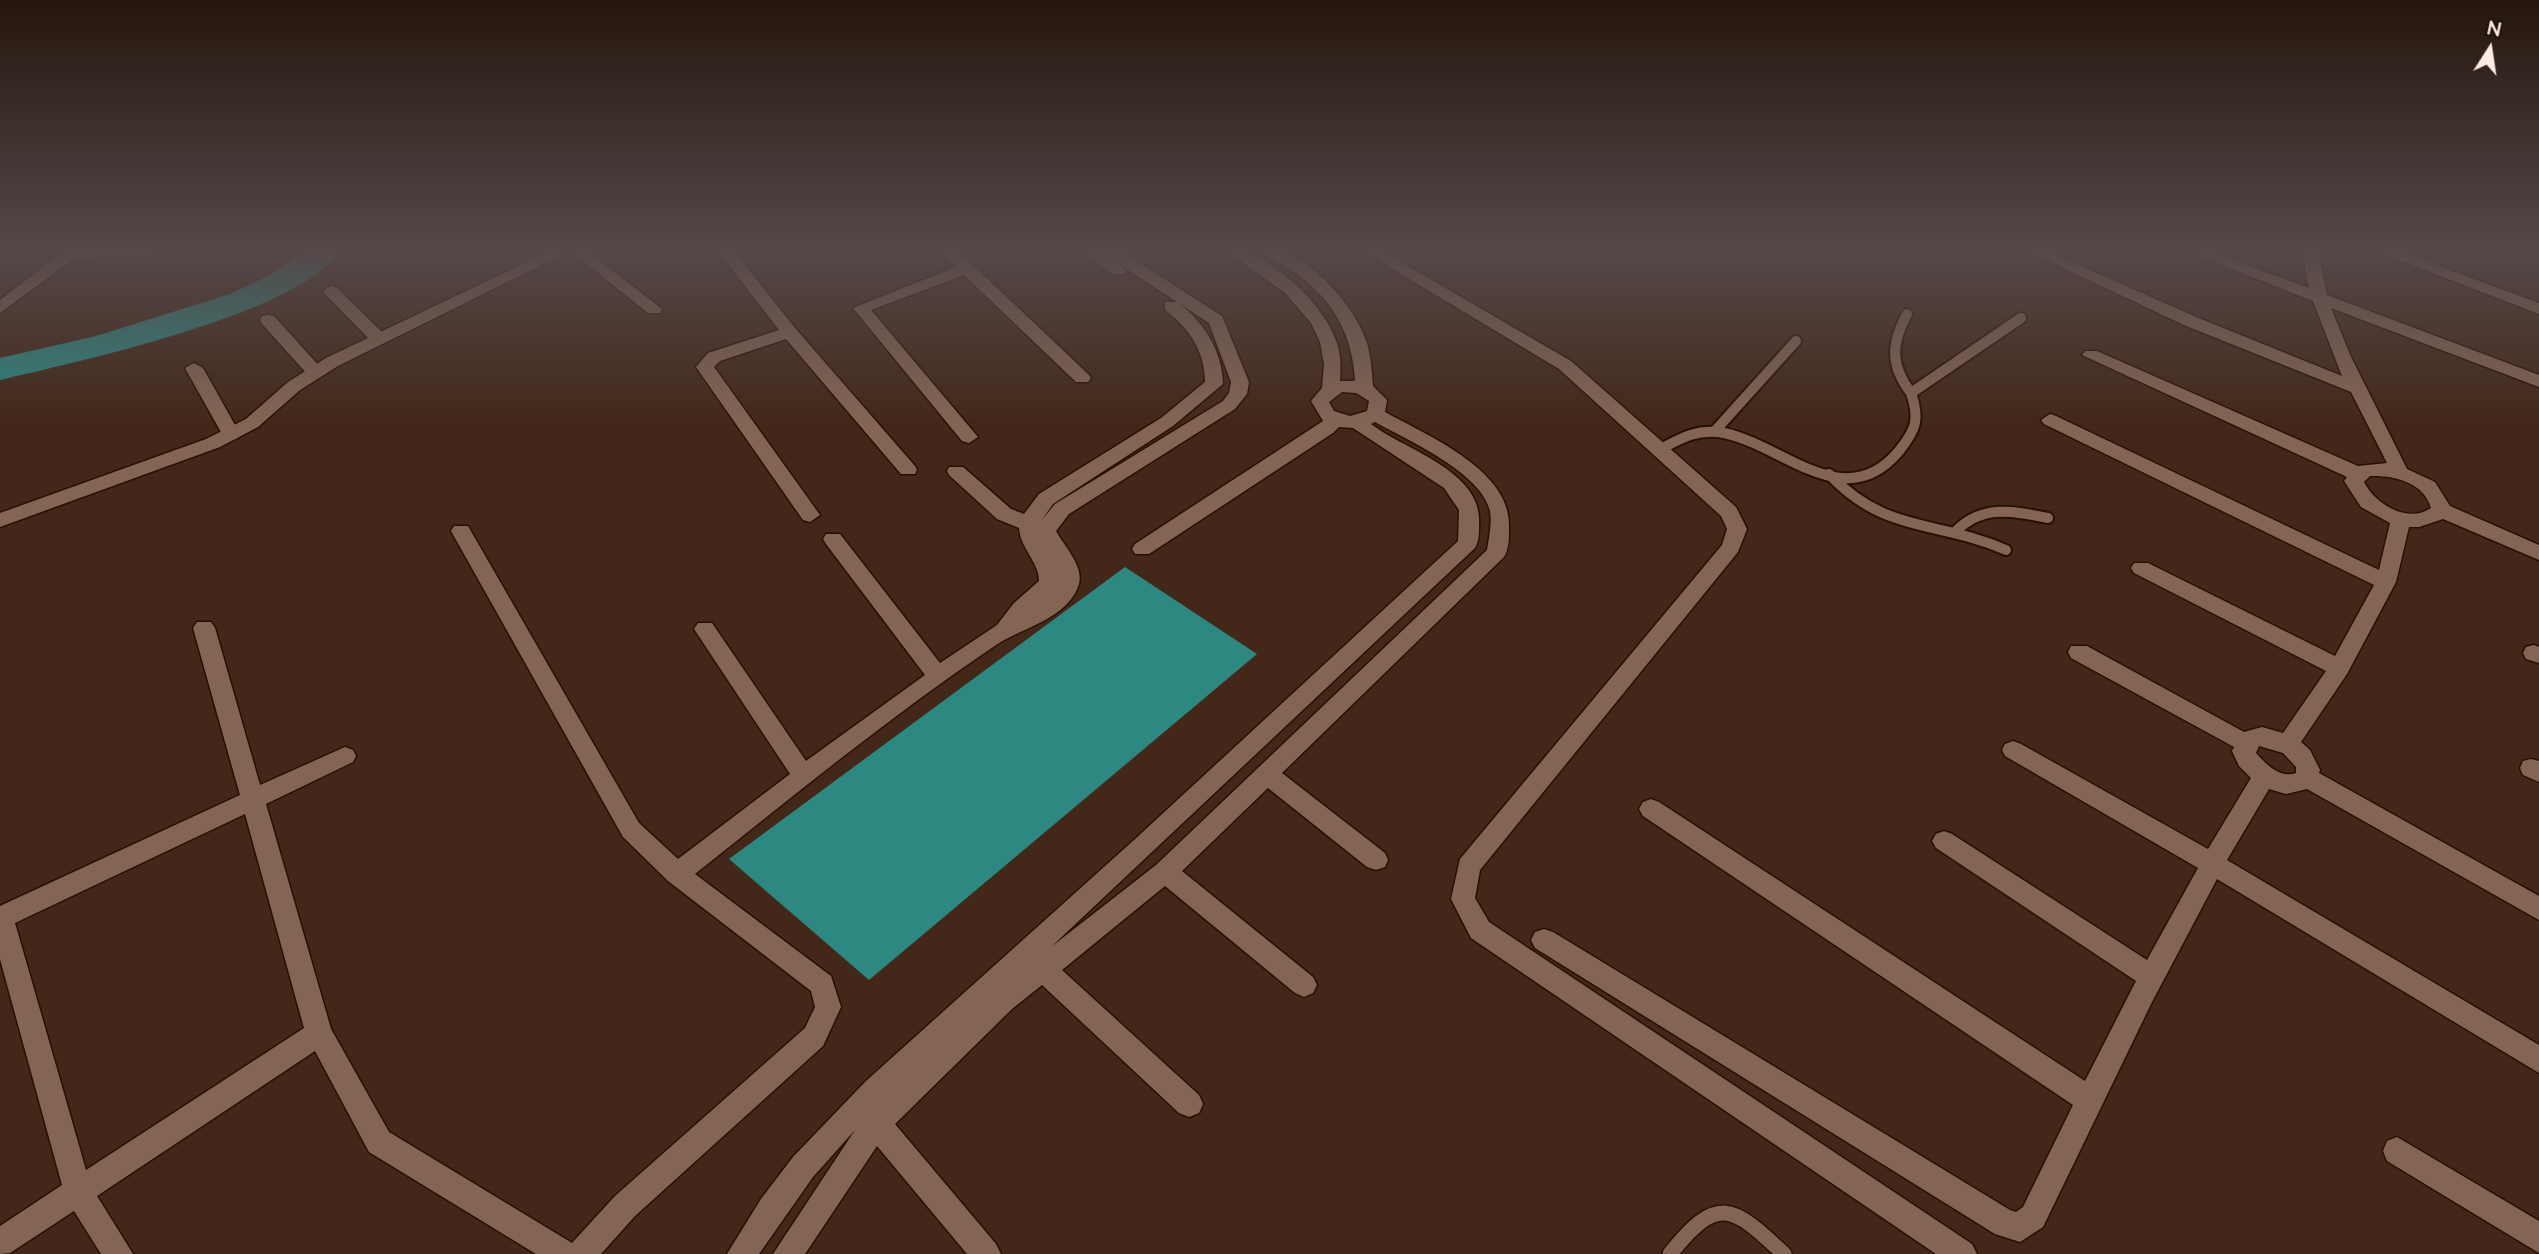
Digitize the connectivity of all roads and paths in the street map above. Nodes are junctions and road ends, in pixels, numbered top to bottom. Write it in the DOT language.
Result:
graph roads {
  1 [pos="349,309"];
  2 [pos="440,309"];
  3 [pos="771,309"];
  4 [pos="861,309"];
  5 [pos="1009,309"];
  6 [pos="1177,309"];
  7 [pos="1195,309"];
  8 [pos="1308,309"];
  9 [pos="1339,309"];
  10 [pos="1469,309"];
  11 [pos="2162,309"];
  12 [pos="2322,309"];
  13 [pos="2351,309"];
  14 [pos="1907,314"];
  15 [pos="2021,318"];
  16 [pos="268,320"];
  17 [pos="789,332"];
  18 [pos="378,338"];
  19 [pos="1796,341"];
  20 [pos="2091,355"];
  21 [pos="194,368"];
  22 [pos="315,372"];
  23 [pos="1082,379"];
  24 [pos="2539,381"];
  25 [pos="2357,387"];
  26 [pos="1364,388"];
  27 [pos="1331,389"];
  28 [pos="1910,393"];
  29 [pos="1356,419"];
  30 [pos="2050,420"];
  31 [pos="1167,422"];
  32 [pos="1714,432"];
  33 [pos="231,434"];
  34 [pos="1182,434"];
  35 [pos="970,437"];
  36 [pos="1659,450"];
  37 [pos="908,470"];
  38 [pos="956,471"];
  39 [pos="2399,472"];
  40 [pos="1829,474"];
  41 [pos="2358,474"];
  42 [pos="2441,510"];
  43 [pos="810,514"];
  44 [pos="2048,518"];
  45 [pos="2401,519"];
  46 [pos="0,520"];
  47 [pos="1027,524"];
  48 [pos="461,531"];
  49 [pos="1046,531"];
  50 [pos="1956,531"];
  51 [pos="833,539"];
  52 [pos="1142,549"];
  53 [pos="2006,550"];
  54 [pos="2539,552"];
  55 [pos="2141,568"];
  56 [pos="2386,582"];
  57 [pos="1006,627"];
  58 [pos="204,628"];
  59 [pos="705,629"];
  60 [pos="2079,652"];
  61 [pos="2339,668"];
  62 [pos="938,676"];
  63 [pos="1325,680"];
  64 [pos="1350,695"];
  65 [pos="2245,743"];
  66 [pos="2288,744"];
  67 [pos="2013,750"];
  68 [pos="345,756"];
  69 [pos="1267,774"];
  70 [pos="803,775"];
  71 [pos="2264,777"];
  72 [pos="2307,778"];
  73 [pos="252,799"];
  74 [pos="1651,809"];
  75 [pos="1944,841"];
  76 [pos="1376,860"];
  77 [pos="2211,863"];
  78 [pos="1165,872"];
  79 [pos="677,874"];
  80 [pos="2539,909"];
  81 [pos="1,917"];
  82 [pos="1544,940"];
  83 [pos="1044,970"];
  84 [pos="2150,976"];
  85 [pos="1304,985"];
  86 [pos="319,1033"];
  87 [pos="2539,1060"];
  88 [pos="2090,1100"];
  89 [pos="1189,1104"];
  90 [pos="876,1123"];
  91 [pos="2397,1151"];
  92 [pos="79,1194"];
  93 [pos="2539,1238"];
  94 [pos="0,1244"];
  95 [pos="118,1254"];
  96 [pos="563,1254"];
  97 [pos="580,1254"];
  98 [pos="742,1254"];
  99 [pos="788,1254"];
  100 [pos="986,1254"];
  101 [pos="1670,1254"];
  102 [pos="1784,1254"];
  103 [pos="1962,1254"];
  1 -- 18 [label="street"];
  2 -- 18 [label="street"];
  3 -- 17 [label="street"];
  4 -- 35 [label="street"];
  5 -- 23 [label="street"];
  6 -- 31 [label="street"];
  7 -- 34 [label="street"];
  8 -- 27 [label="street"];
  9 -- 26 [label="street"];
  10 -- 36 [label="street"];
  11 -- 25 [label="street"];
  12 -- 25 [label="street"];
  13 -- 24 [label="street"];
  14 -- 28 [label="lane"];
  15 -- 28 [label="lane"];
  16 -- 22 [label="street"];
  17 -- 37 [label="street"];
  17 -- 43 [label="street"];
  18 -- 22 [label="street"];
  19 -- 32 [label="lane"];
  20 -- 41 [label="street"];
  21 -- 33 [label="street"];
  22 -- 33 [label="street"];
  25 -- 39 [label="street"];
  26 -- 27 [label="street"];
  26 -- 29 [label="street"];
  27 -- 29 [label="street"];
  28 -- 40 [label="lane"];
  29 -- 52 [label="street"];
  29 -- 63 [label="street"];
  29 -- 64 [label="street"];
  30 -- 56 [label="street"];
  31 -- 34 [label="street"];
  31 -- 47 [label="street"];
  32 -- 36 [label="lane"];
  32 -- 40 [label="lane"];
  33 -- 46 [label="street"];
  34 -- 49 [label="street"];
  36 -- 103 [label="street"];
  38 -- 47 [label="street"];
  39 -- 41 [label="street"];
  39 -- 42 [label="street"];
  40 -- 50 [label="lane"];
  41 -- 45 [label="street"];
  42 -- 45 [label="street"];
  42 -- 54 [label="street"];
  44 -- 50 [label="lane"];
  45 -- 56 [label="street"];
  47 -- 49 [label="street"];
  47 -- 57 [label="street"];
  48 -- 79 [label="street"];
  49 -- 57 [label="street"];
  50 -- 53 [label="lane"];
  51 -- 62 [label="street"];
  55 -- 61 [label="street"];
  56 -- 61 [label="street"];
  57 -- 62 [label="street"];
  58 -- 73 [label="street"];
  59 -- 70 [label="street"];
  60 -- 65 [label="street"];
  61 -- 66 [label="street"];
  62 -- 70 [label="street"];
  63 -- 64 [label="street"];
  63 -- 98 [label="street"];
  64 -- 69 [label="street"];
  65 -- 66 [label="street"];
  65 -- 71 [label="street"];
  66 -- 72 [label="street"];
  67 -- 77 [label="street"];
  68 -- 73 [label="street"];
  69 -- 76 [label="street"];
  69 -- 78 [label="street"];
  70 -- 79 [label="street"];
  71 -- 72 [label="street"];
  71 -- 77 [label="street"];
  72 -- 80 [label="street"];
  73 -- 81 [label="street"];
  73 -- 86 [label="street"];
  74 -- 88 [label="street"];
  75 -- 84 [label="street"];
  77 -- 84 [label="street"];
  77 -- 87 [label="street"];
  78 -- 83 [label="street"];
  78 -- 85 [label="street"];
  79 -- 97 [label="street"];
  81 -- 92 [label="street"];
  82 -- 88 [label="street"];
  83 -- 89 [label="street"];
  83 -- 90 [label="street"];
  84 -- 88 [label="street"];
  86 -- 92 [label="street"];
  86 -- 96 [label="street"];
  90 -- 99 [label="street"];
  90 -- 100 [label="street"];
  91 -- 93 [label="street"];
  92 -- 94 [label="street"];
  92 -- 95 [label="street"];
  101 -- 102 [label="lane"];
}
